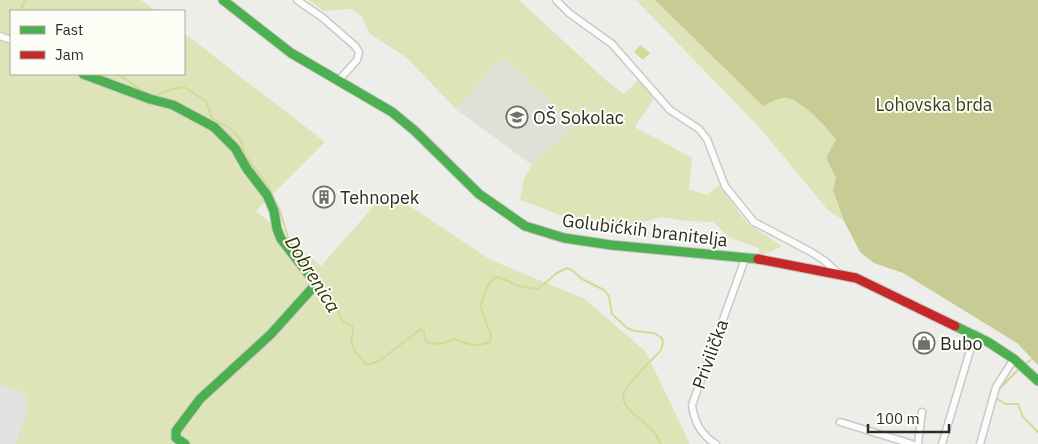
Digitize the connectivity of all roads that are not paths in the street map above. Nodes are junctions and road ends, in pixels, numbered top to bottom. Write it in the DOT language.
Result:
graph roads {
  1 [pos="223,0"];
  2 [pos="297,0"];
  3 [pos="556,0"];
  4 [pos="86,75"];
  5 [pos="339,80"];
  6 [pos="745,258"];
  7 [pos="839,274"];
  8 [pos="974,334"];
  9 [pos="1014,359"];
  10 [pos="1038,381"];
  11 [pos="922,412"];
  12 [pos="840,422"];
  13 [pos="185,444"];
  14 [pos="716,444"];
  15 [pos="912,444"];
  16 [pos="918,444"];
  17 [pos="942,444"];
  18 [pos="980,444"];
  1 -- 5 [label="street, Golubićkih branitelja"];
  2 -- 5 [label="street"];
  3 -- 7 [label="street"];
  4 -- 13 [label="street"];
  5 -- 6 [label="street, Golubićkih branitelja"];
  6 -- 7 [label="street, Golubićkih branitelja"];
  6 -- 14 [label="street, Privilička"];
  7 -- 8 [label="street, Golubićkih branitelja"];
  8 -- 9 [label="street, Golubićkih branitelja"];
  8 -- 17 [label="street"];
  9 -- 10 [label="street, Golubićkih branitelja"];
  9 -- 18 [label="street"];
  11 -- 16 [label="street"];
  12 -- 15 [label="street"];
}
